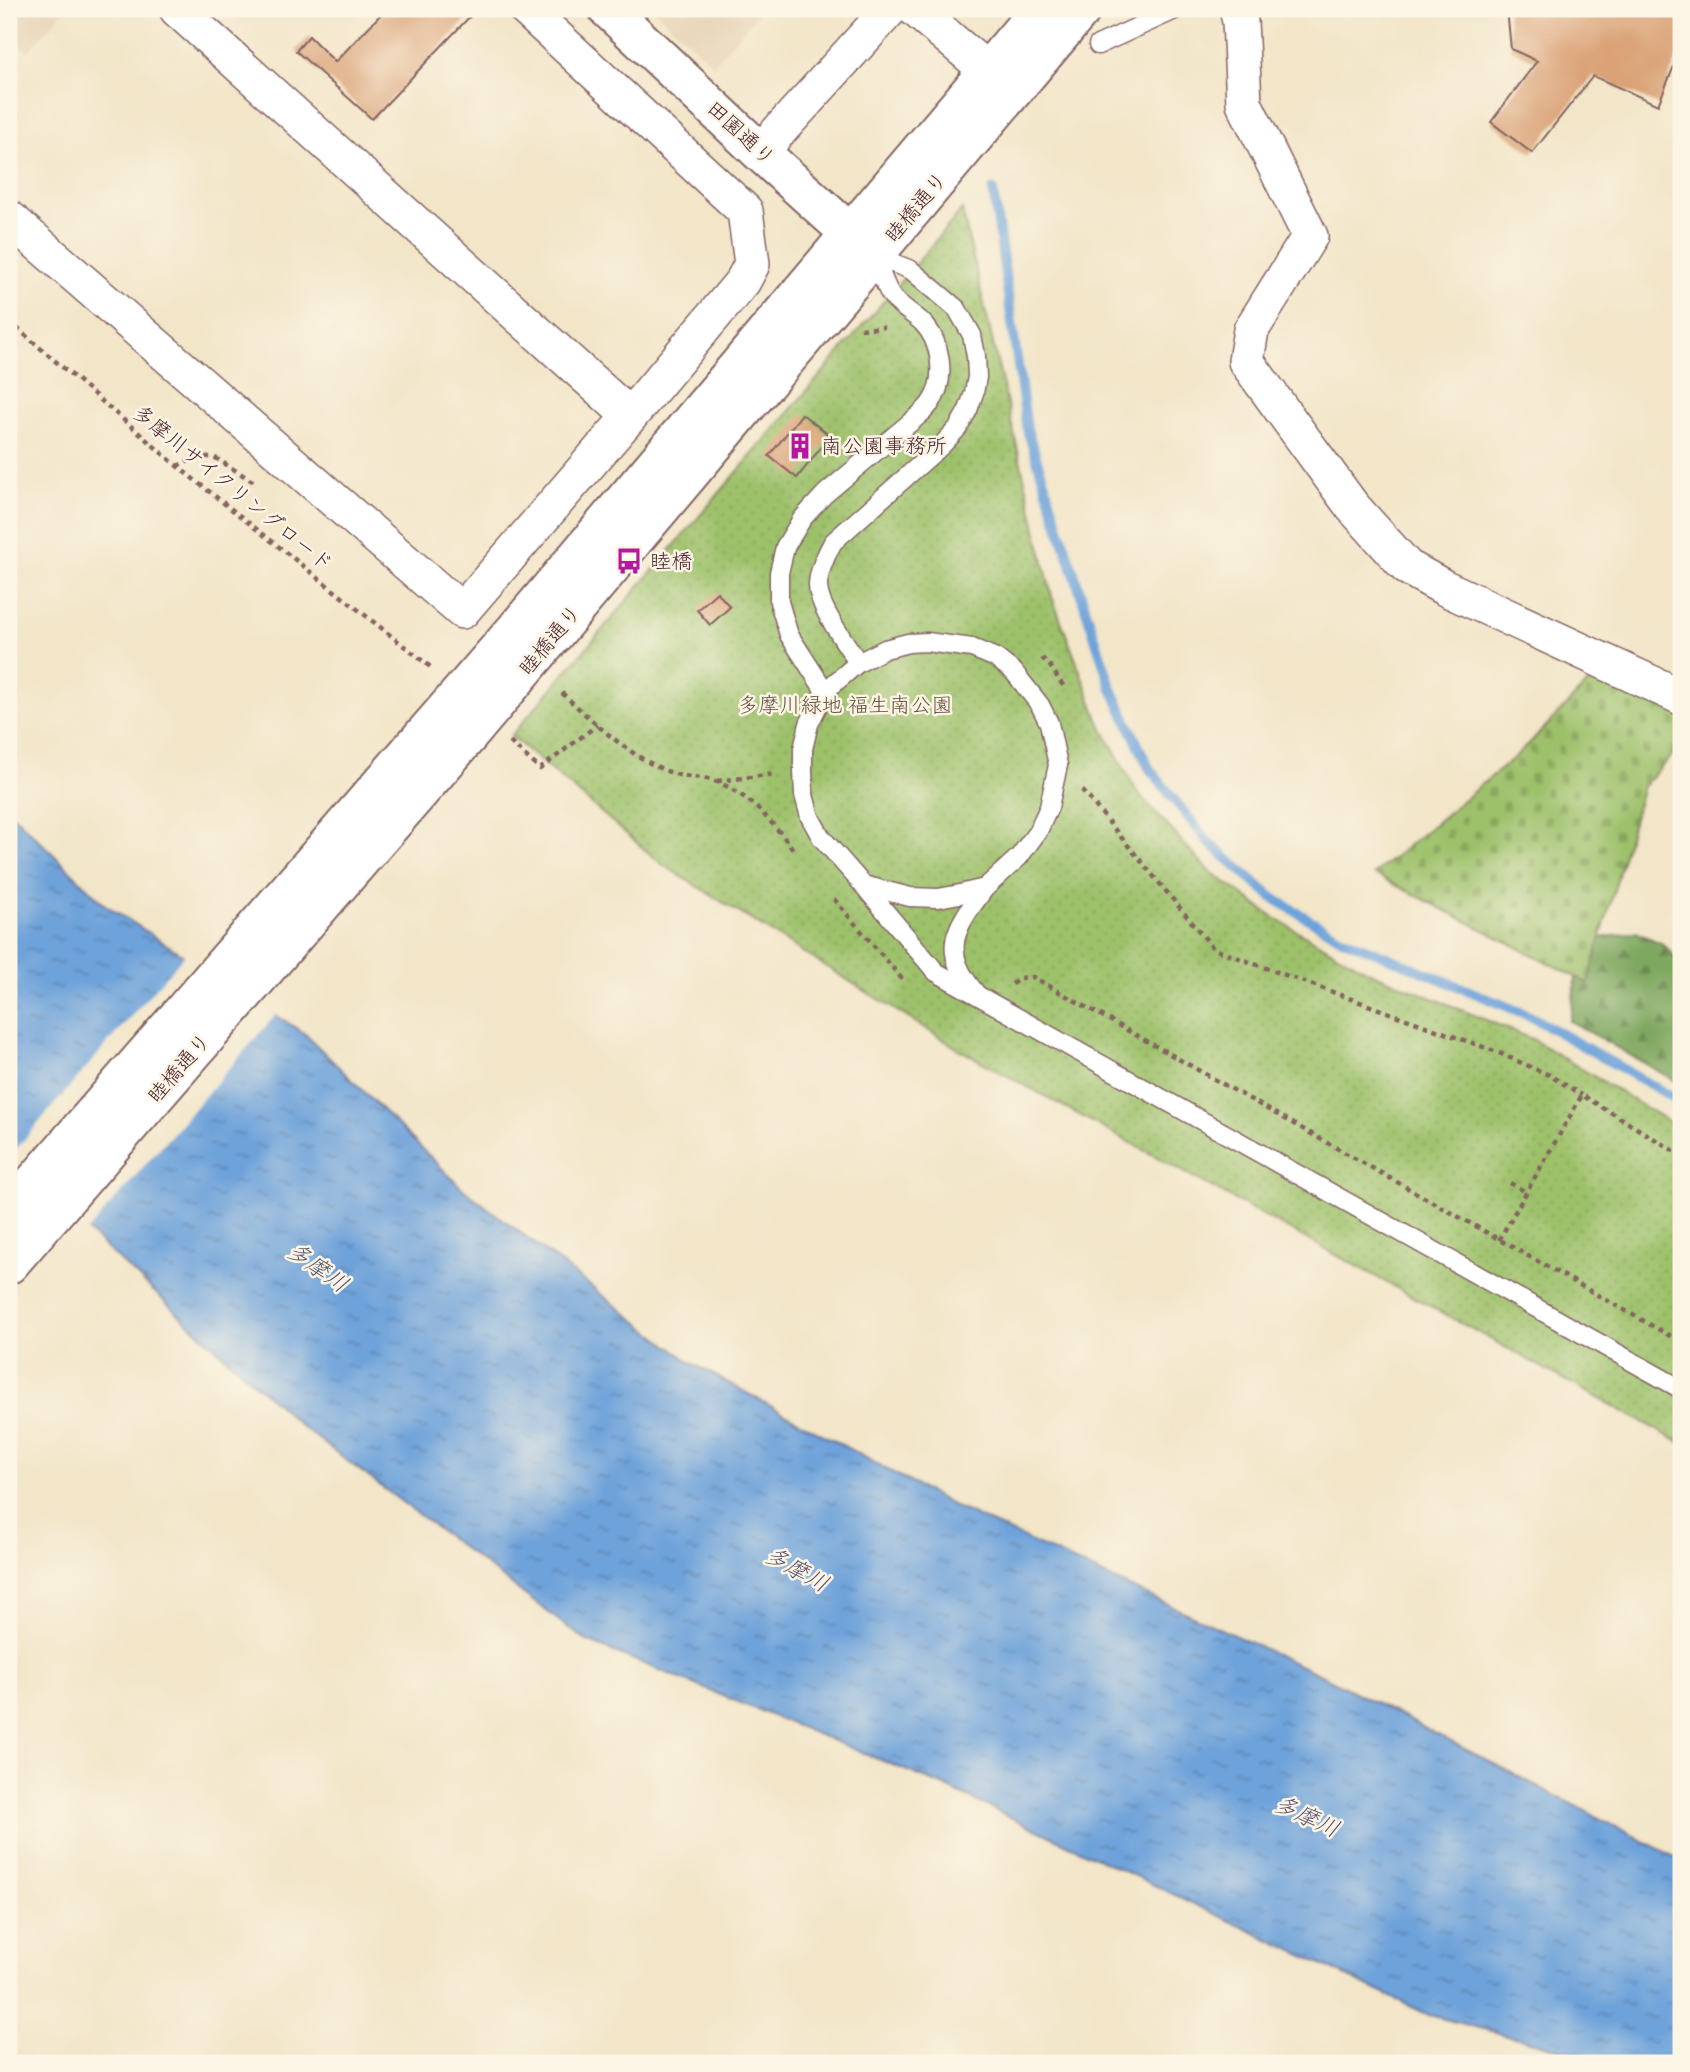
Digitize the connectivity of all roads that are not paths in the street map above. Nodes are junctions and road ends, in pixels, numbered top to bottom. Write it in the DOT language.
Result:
graph roads {
  1 [pos="177,9"];
  2 [pos="526,9"];
  3 [pos="608,9"];
  4 [pos="890,9"];
  5 [pos="915,9"];
  6 [pos="1040,9"];
  7 [pos="1082,9"];
  8 [pos="1177,9"];
  9 [pos="1237,9"];
  10 [pos="1098,45"];
  11 [pos="988,71"];
  12 [pos="760,152"];
  13 [pos="9,218"];
  14 [pos="862,245"];
  15 [pos="630,416"];
  16 [pos="858,663"];
  17 [pos="825,691"];
  18 [pos="1681,697"];
  19 [pos="470,729"];
  20 [pos="863,885"];
  21 [pos="985,887"];
  22 [pos="980,997"];
  23 [pos="9,1210"];
  24 [pos="9,1264"];
  25 [pos="1681,1390"];
  1 -- 15 [label="street"];
  2 -- 15 [label="street"];
  3 -- 12 [label="main road, 田園通り"];
  4 -- 12 [label="street"];
  5 -- 11 [label="street"];
  6 -- 11 [label="main road, 睦橋通り"];
  7 -- 14 [label="main road, 睦橋通り"];
  8 -- 10 [label="lane"];
  9 -- 18 [label="street"];
  11 -- 14 [label="main road, 睦橋通り"];
  12 -- 14 [label="main road, 田園通り"];
  13 -- 15 [label="street"];
  14 -- 16 [label="lane"];
  14 -- 17 [label="lane"];
  14 -- 19 [label="main road, 睦橋通り"];
  16 -- 17 [label="lane"];
  16 -- 21 [label="lane"];
  17 -- 20 [label="lane"];
  19 -- 23 [label="main road, 睦橋通り"];
  19 -- 24 [label="main road, 睦橋通り"];
  20 -- 21 [label="lane"];
  20 -- 22 [label="lane"];
  21 -- 22 [label="lane"];
  22 -- 25 [label="lane"];
}
